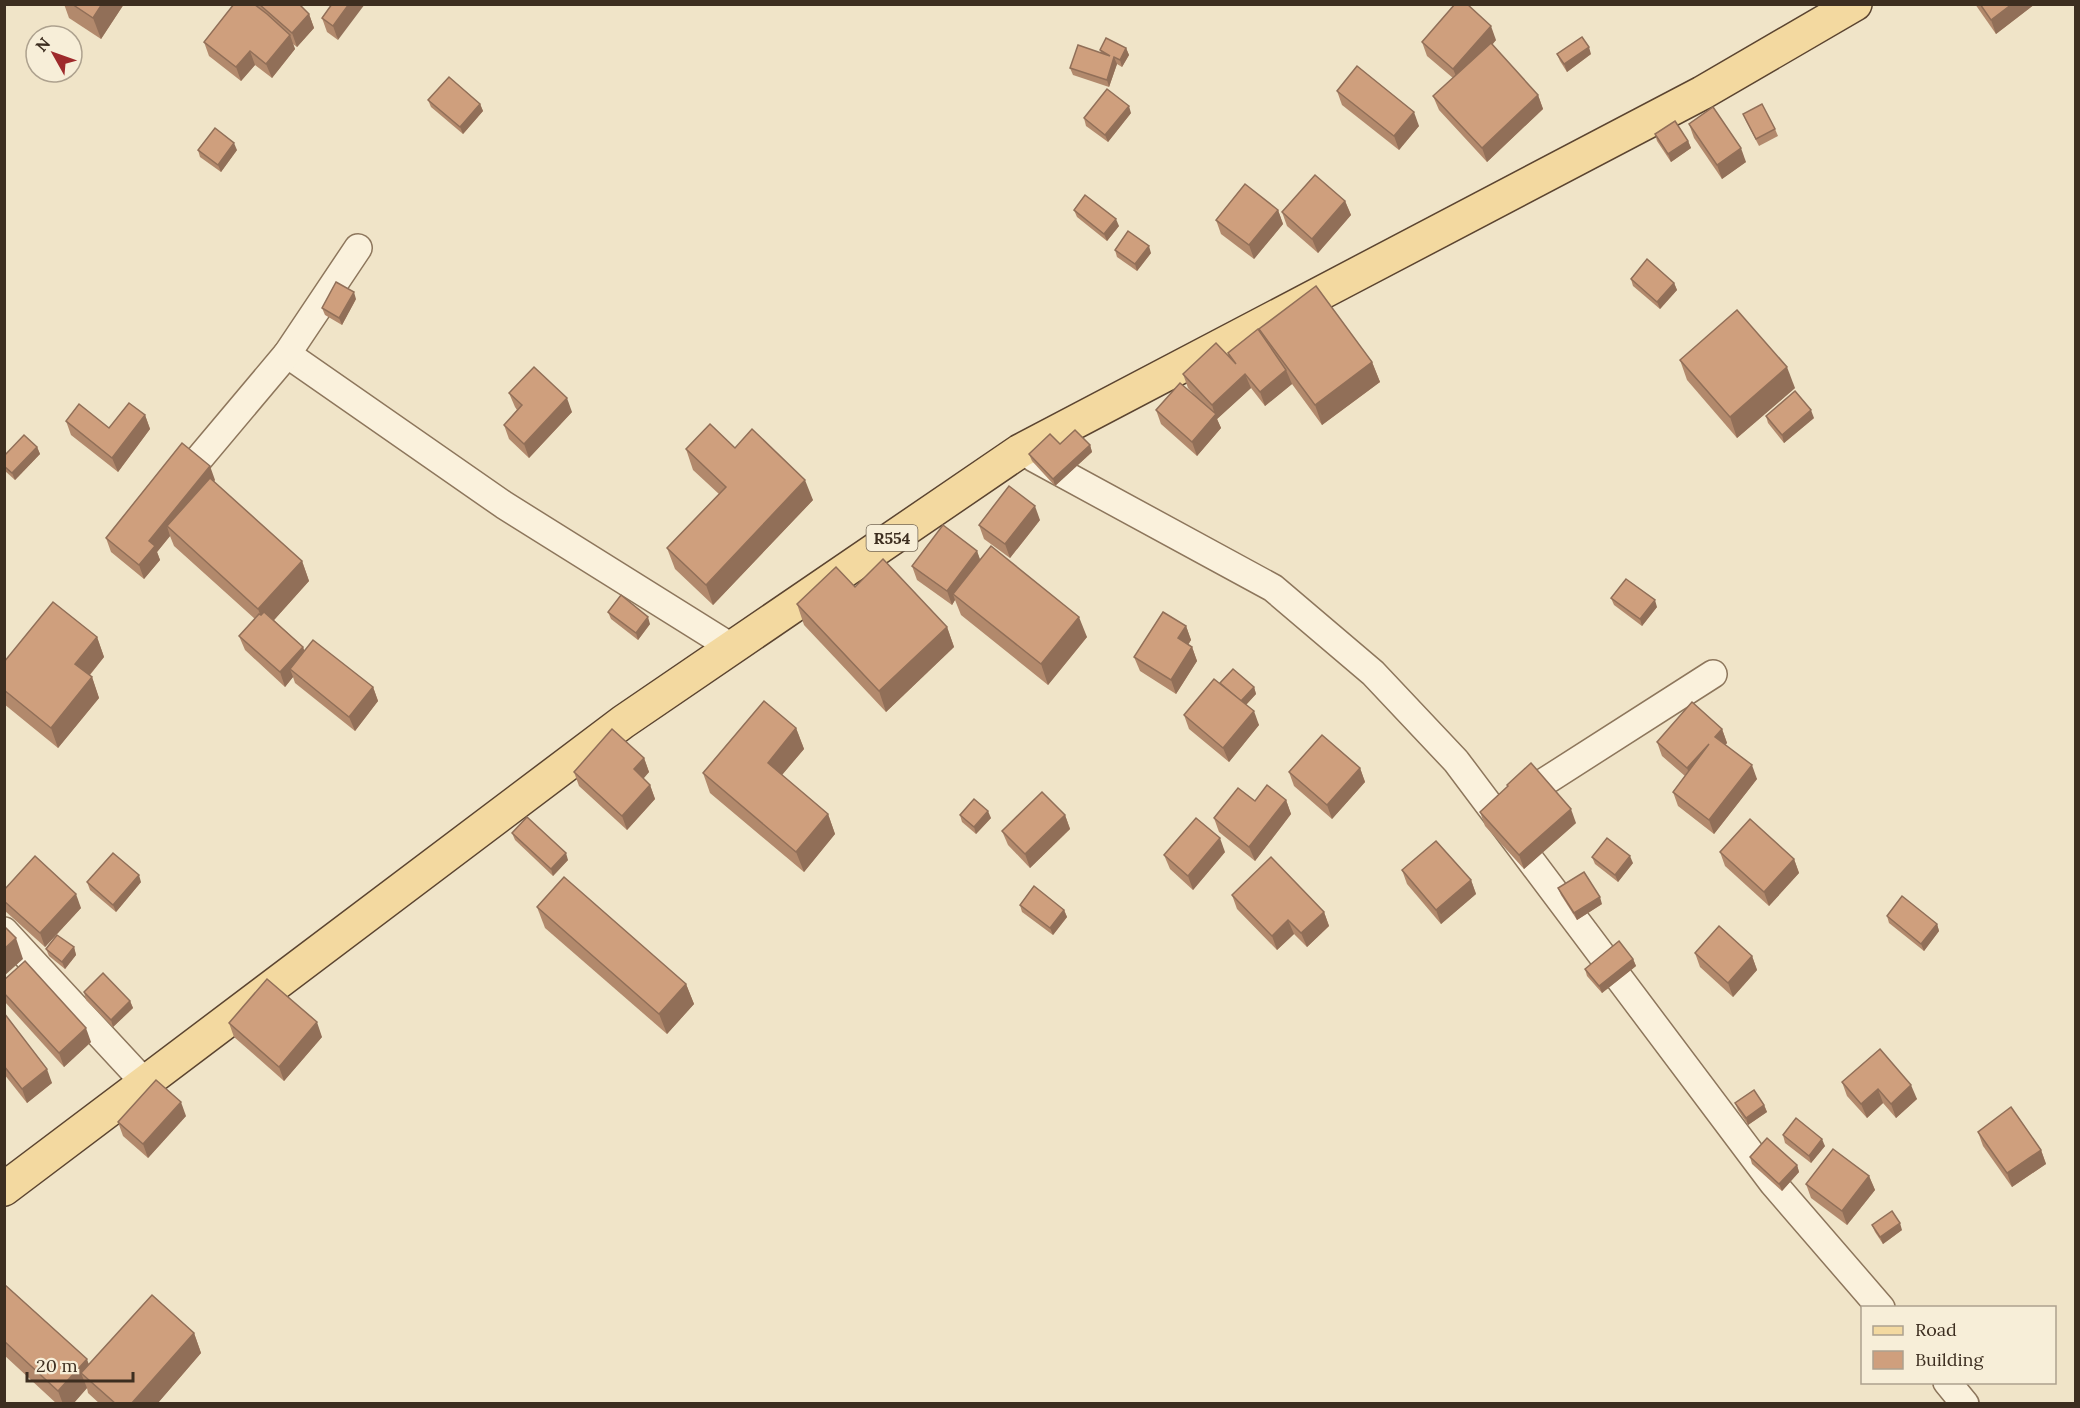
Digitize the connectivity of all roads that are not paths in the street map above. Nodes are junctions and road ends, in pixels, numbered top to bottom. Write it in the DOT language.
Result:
graph roads {
  1 [pos="1854,4"];
  2 [pos="358,248"];
  3 [pos="287,354"];
  4 [pos="1020,451"];
  5 [pos="160,506"];
  6 [pos="731,647"];
  7 [pos="1713,674"];
  8 [pos="1495,813"];
  9 [pos="4,932"];
  10 [pos="146,1084"];
  11 [pos="4,1189"];
  12 [pos="1879,1306"];
  13 [pos="1948,1384"];
  14 [pos="1965,1404"];
  1 -- 4 [label="main road, R554"];
  2 -- 3 [label="street"];
  3 -- 5 [label="street"];
  3 -- 6 [label="street"];
  4 -- 6 [label="main road, R554"];
  4 -- 8 [label="street"];
  6 -- 10 [label="main road, R554"];
  7 -- 8 [label="street"];
  8 -- 12 [label="street"];
  9 -- 10 [label="street"];
  10 -- 11 [label="main road, R554"];
  13 -- 14 [label="street"];
}
